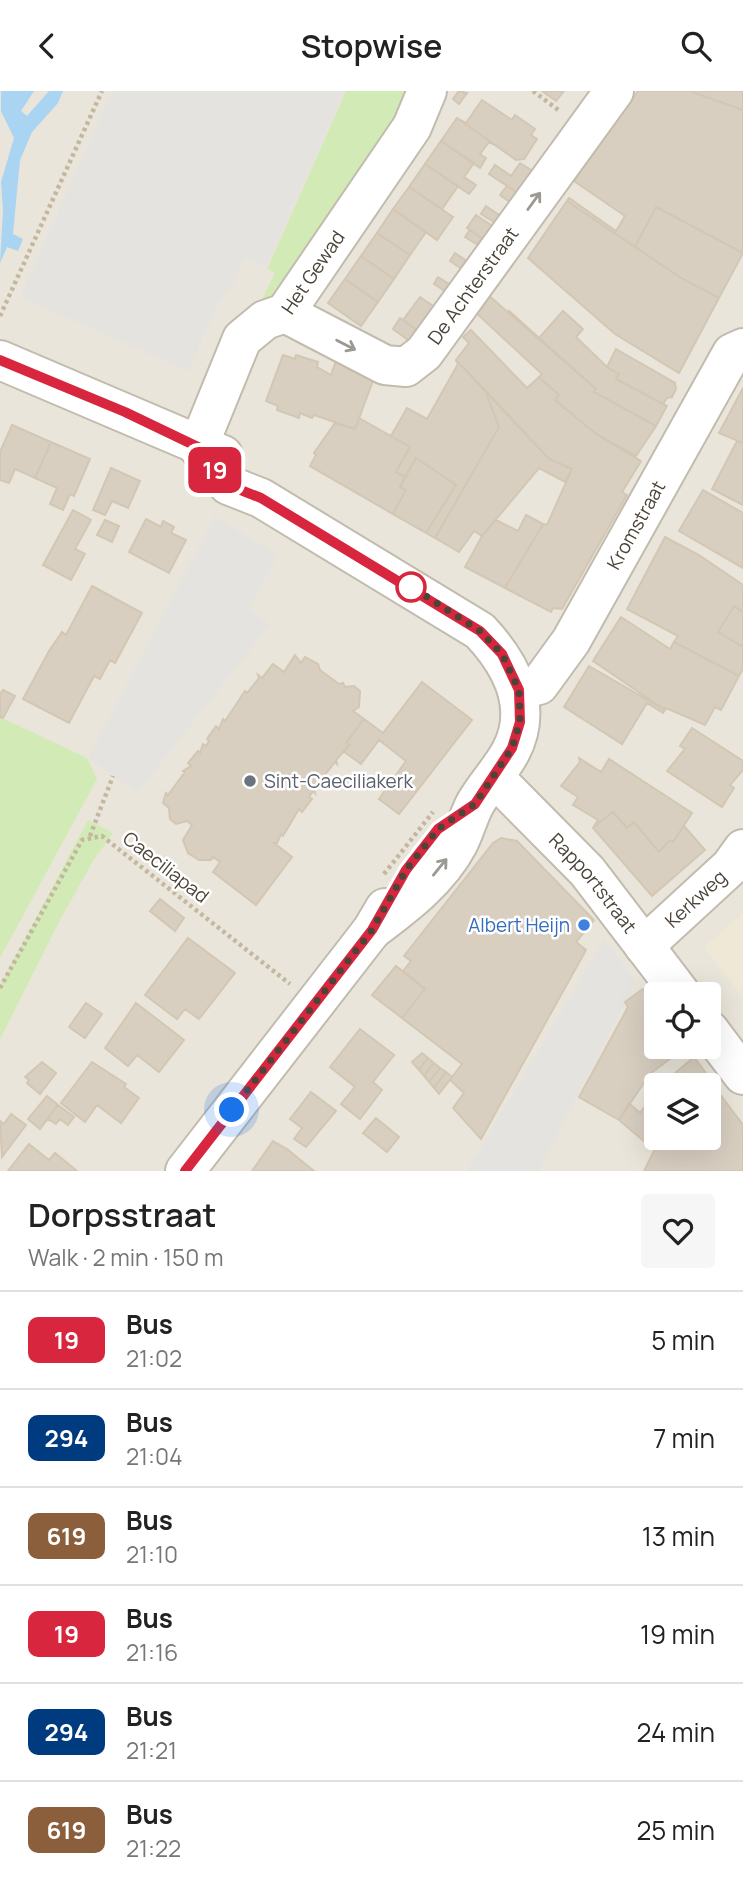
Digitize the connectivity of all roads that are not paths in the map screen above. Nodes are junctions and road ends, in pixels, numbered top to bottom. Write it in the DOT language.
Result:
graph roads {
  1 [pos="427,91"];
  2 [pos="614,91"];
  3 [pos="285,313"];
  4 [pos="743,348"];
  5 [pos="0,360"];
  6 [pos="198,447"];
  7 [pos="519,690"];
  8 [pos="485,791"];
  9 [pos="743,849"];
  10 [pos="644,946"];
  11 [pos="672,982"];
  12 [pos="721,1046"];
  13 [pos="743,1075"];
  14 [pos="185,1171"];
  1 -- 3 [label="street, Het Gewad"];
  3 -- 2 [label="street, De Achterstraat, one-way"];
  3 -- 6 [label="street, Het Gewad"];
  4 -- 7 [label="street, Kromstraat"];
  5 -- 6 [label="street"];
  6 -- 7 [label="street"];
  7 -- 8 [label="street"];
  8 -- 10 [label="street, Rapportstraat"];
  8 -- 14 [label="street"];
  9 -- 10 [label="street, Kerkweg"];
  10 -- 11 [label="street, Rapportstraat"];
  12 -- 13 [label="street"];
}
